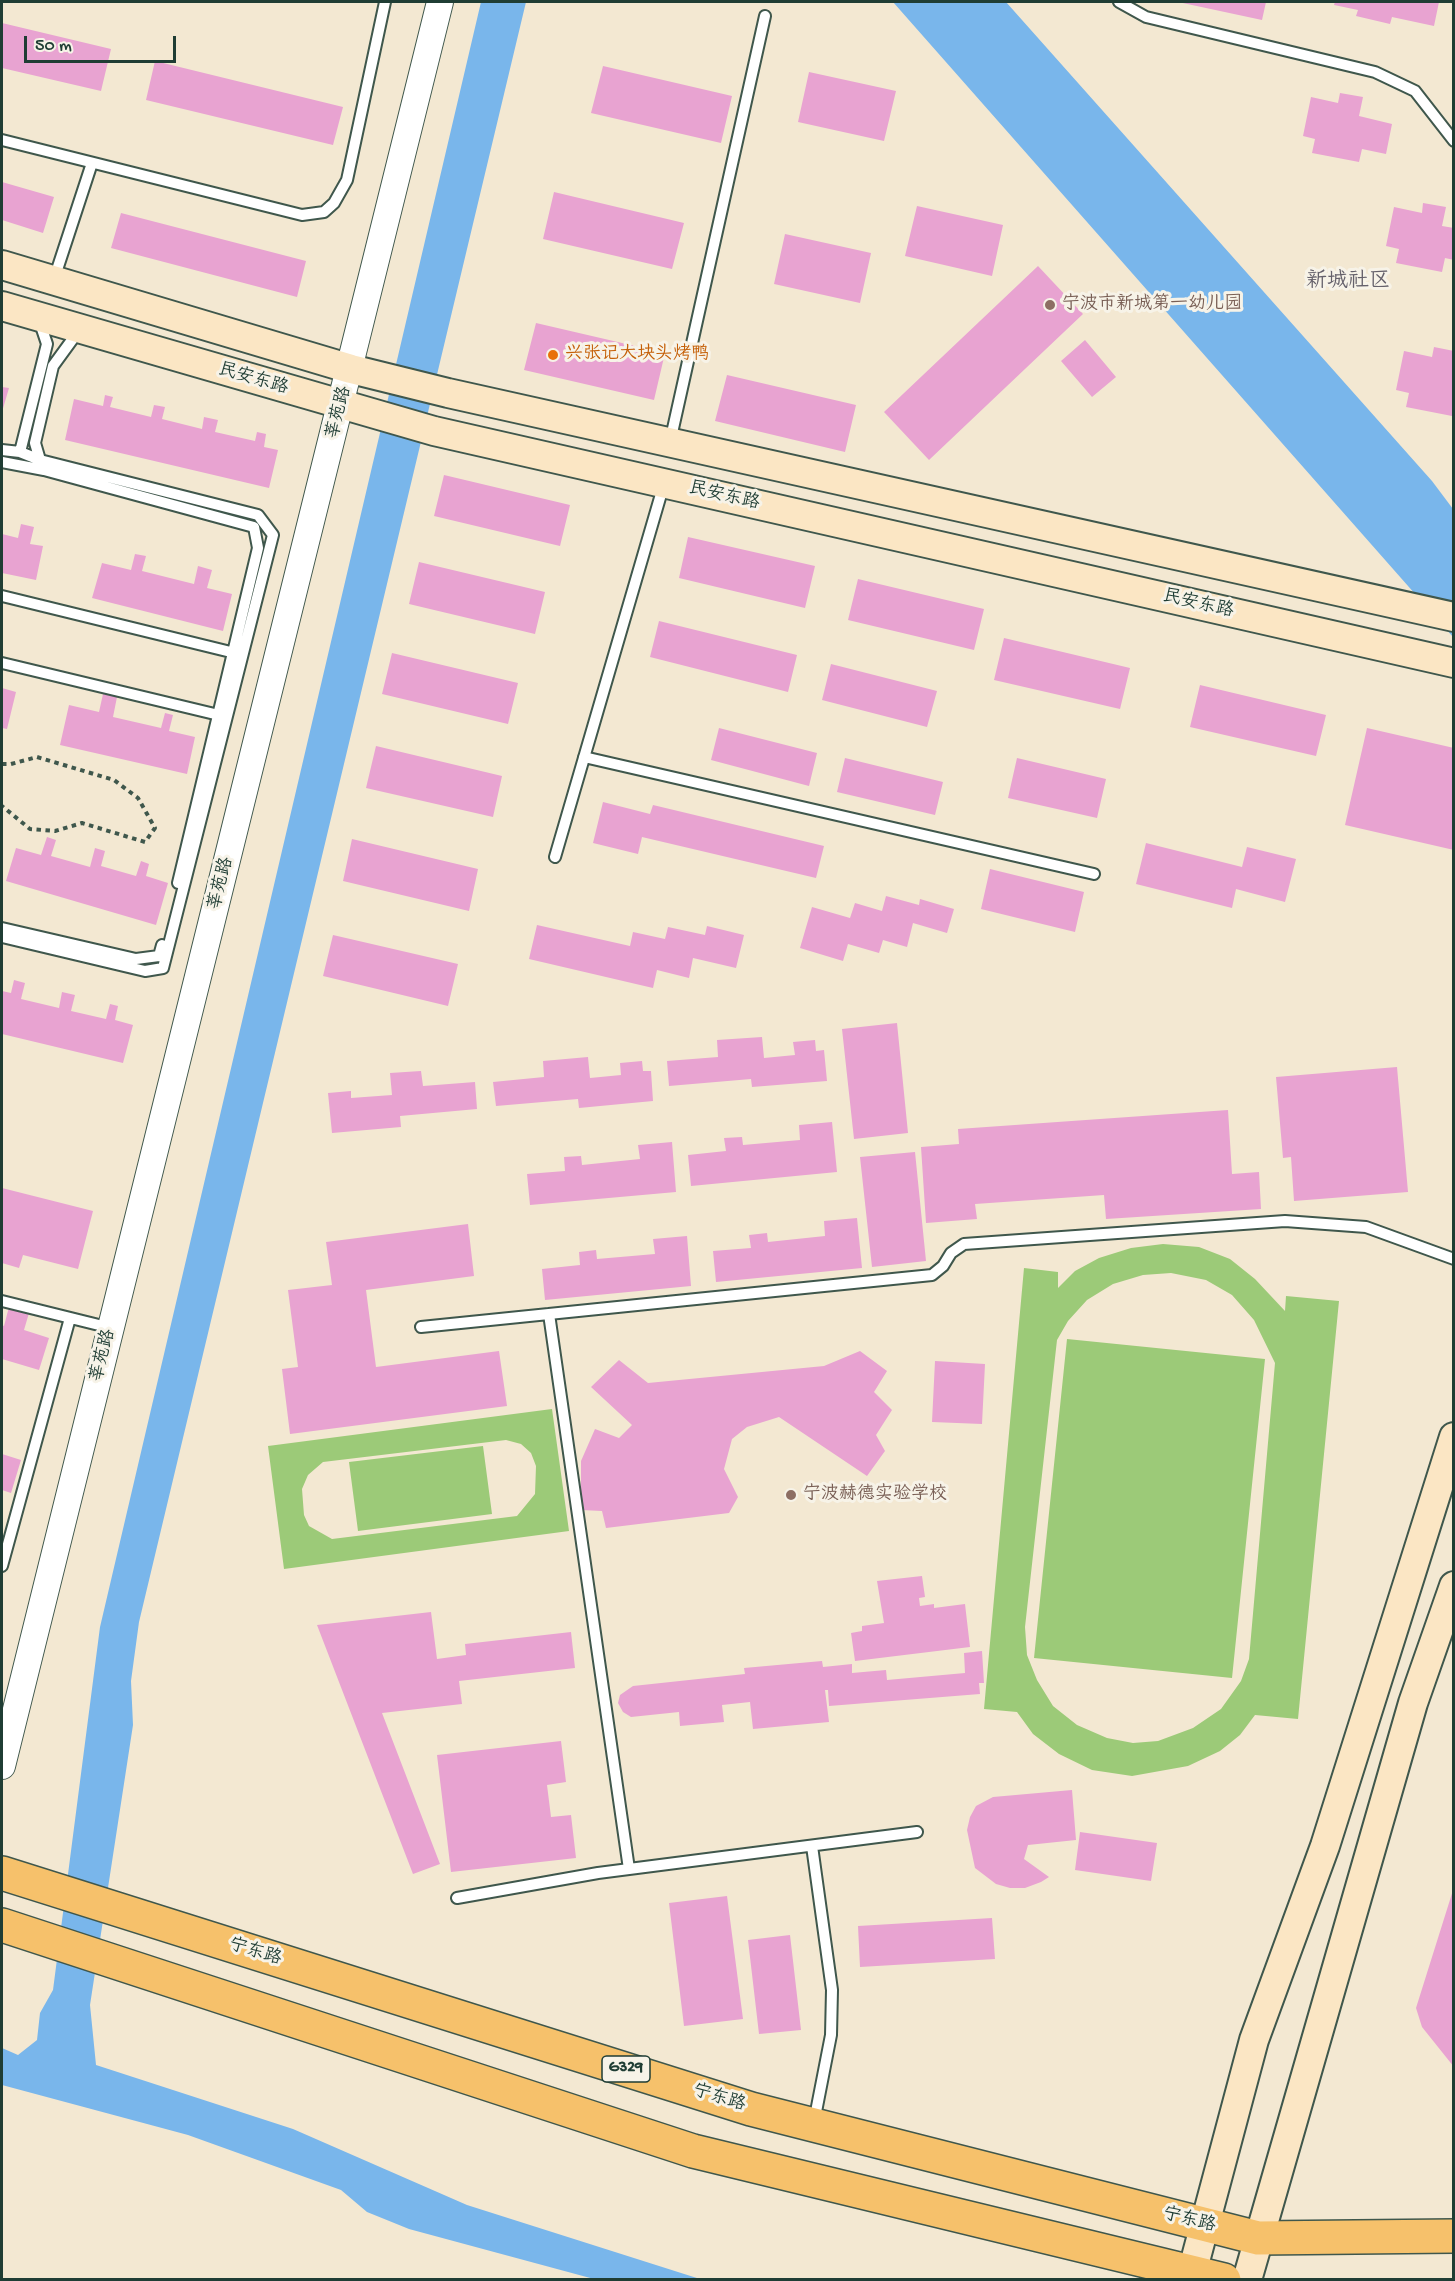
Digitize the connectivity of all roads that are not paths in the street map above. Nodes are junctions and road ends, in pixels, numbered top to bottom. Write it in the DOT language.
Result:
graph roads {
  1 [pos="385,2"];
  2 [pos="440,2"];
  3 [pos="1119,2"];
  4 [pos="765,16"];
  5 [pos="2,140"];
  6 [pos="1454,141"];
  7 [pos="92,163"];
  8 [pos="2,265"];
  9 [pos="53,280"];
  10 [pos="2,306"];
  11 [pos="38,316"];
  12 [pos="80,329"];
  13 [pos="351,369"];
  14 [pos="342,406"];
  15 [pos="670,442"];
  16 [pos="2,450"];
  17 [pos="20,452"];
  18 [pos="39,460"];
  19 [pos="2,462"];
  20 [pos="664,483"];
  21 [pos="2,596"];
  22 [pos="1454,617"];
  23 [pos="238,653"];
  24 [pos="2,663"];
  25 [pos="1454,663"];
  26 [pos="223,716"];
  27 [pos="584,757"];
  28 [pos="555,857"];
  29 [pos="1094,874"];
  30 [pos="2,928"];
  31 [pos="2,937"];
  32 [pos="1454,1259"];
  33 [pos="2,1301"];
  34 [pos="549,1314"];
  35 [pos="70,1318"];
  36 [pos="421,1327"];
  37 [pos="111,1328"];
  38 [pos="1454,1437"];
  39 [pos="2,1566"];
  40 [pos="1454,1586"];
  41 [pos="2,1766"];
  42 [pos="917,1832"];
  43 [pos="812,1846"];
  44 [pos="628,1869"];
  45 [pos="2,1873"];
  46 [pos="457,1898"];
  47 [pos="2,1925"];
  48 [pos="813,2125"];
  49 [pos="1205,2225"];
  50 [pos="1454,2236"];
  51 [pos="1258,2238"];
  52 [pos="1191,2276"];
  53 [pos="1224,2280"];
  54 [pos="1247,2280"];
  1 -- 7 [label="lane"];
  2 -- 13 [label="street, 莘苑路"];
  3 -- 6 [label="lane"];
  4 -- 15 [label="lane"];
  5 -- 7 [label="lane"];
  7 -- 9 [label="lane"];
  8 -- 9 [label="main road, 民安东路"];
  9 -- 13 [label="main road, 民安东路"];
  10 -- 11 [label="main road, 民安东路"];
  11 -- 12 [label="main road, 民安东路"];
  11 -- 17 [label="lane"];
  12 -- 14 [label="main road, 民安东路"];
  12 -- 18 [label="lane"];
  13 -- 14 [label="street, 莘苑路"];
  13 -- 15 [label="main road, 民安东路"];
  14 -- 20 [label="main road, 民安东路"];
  14 -- 37 [label="street, 莘苑路"];
  15 -- 22 [label="main road, 民安东路"];
  16 -- 17 [label="lane"];
  17 -- 18 [label="lane"];
  18 -- 23 [label="lane"];
  19 -- 23 [label="lane"];
  20 -- 25 [label="main road, 民安东路"];
  20 -- 27 [label="lane"];
  21 -- 23 [label="lane"];
  23 -- 26 [label="lane"];
  24 -- 26 [label="lane"];
  26 -- 30 [label="lane"];
  26 -- 31 [label="lane"];
  27 -- 28 [label="lane"];
  27 -- 29 [label="lane"];
  32 -- 34 [label="lane"];
  33 -- 35 [label="lane"];
  34 -- 36 [label="lane"];
  34 -- 44 [label="lane"];
  35 -- 37 [label="lane"];
  35 -- 39 [label="lane"];
  37 -- 41 [label="street, 莘苑路"];
  38 -- 49 [label="main road"];
  40 -- 51 [label="main road"];
  42 -- 43 [label="lane"];
  43 -- 44 [label="lane"];
  43 -- 48 [label="lane"];
  44 -- 46 [label="lane"];
  45 -- 48 [label="main road, 宁东路 / G329"];
  47 -- 52 [label="main road"];
  48 -- 49 [label="main road, 宁东路 / G329"];
  49 -- 51 [label="main road, 宁东路 / G329"];
  49 -- 52 [label="main road"];
  50 -- 51 [label="main road, 宁东路"];
  51 -- 54 [label="main road"];
  52 -- 53 [label="main road"];
}
